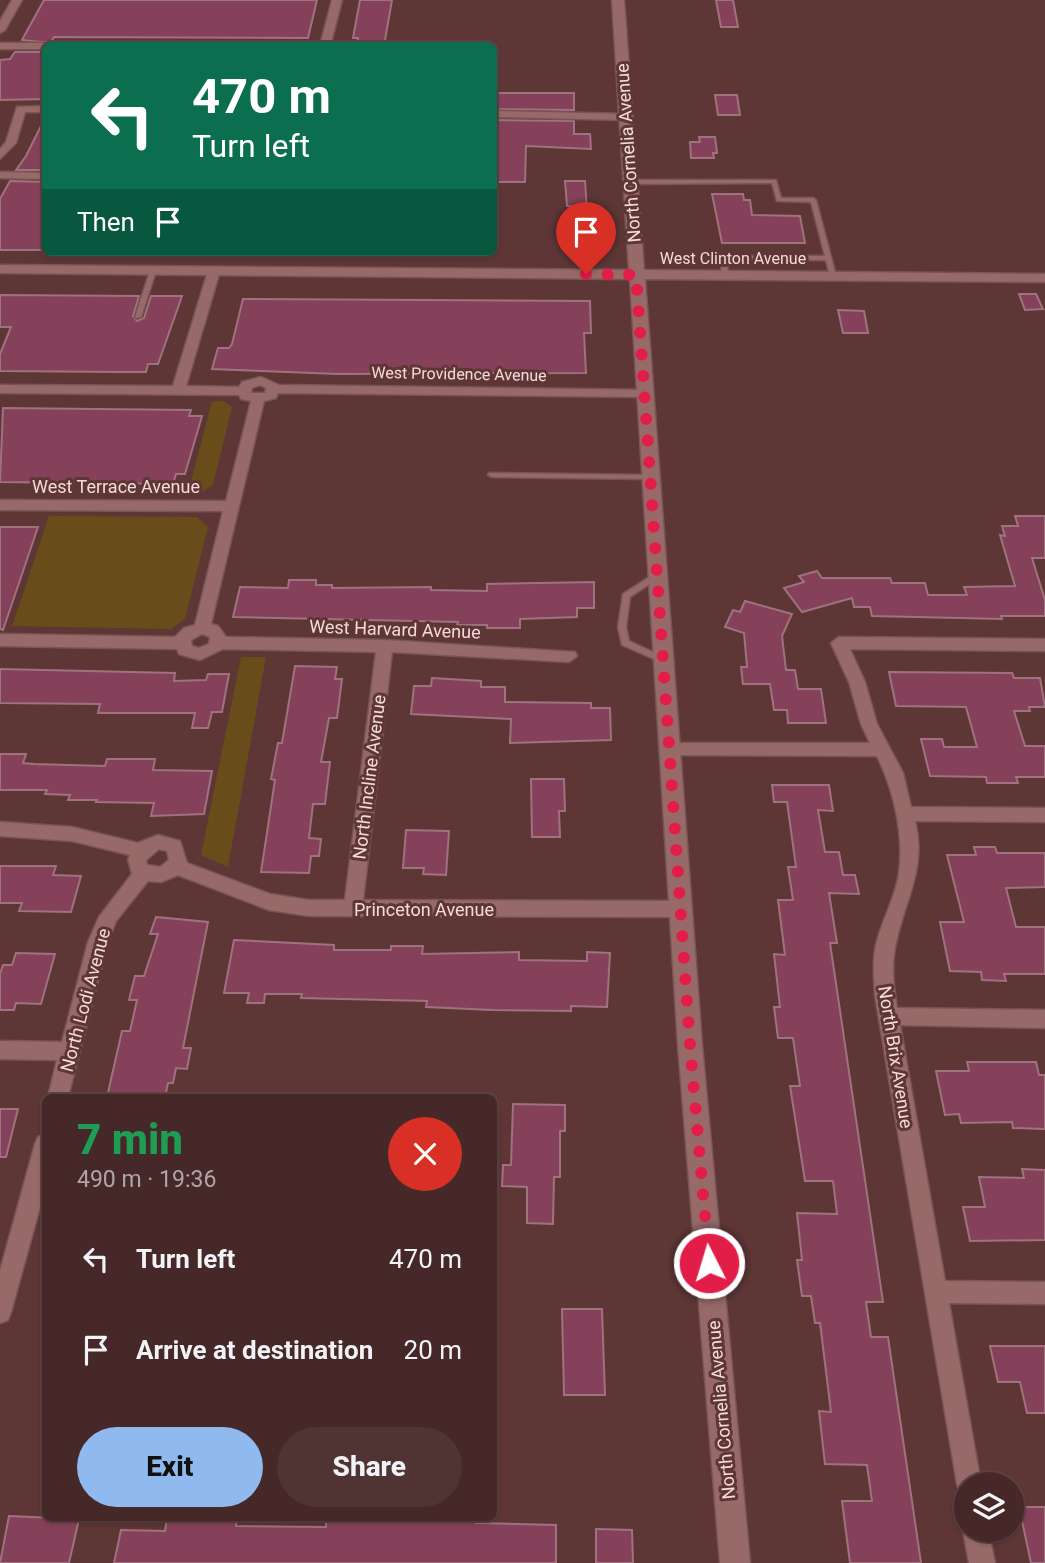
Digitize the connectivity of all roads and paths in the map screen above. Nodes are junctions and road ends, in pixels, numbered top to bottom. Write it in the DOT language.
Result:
graph roads {
  1 [pos="17,0"];
  2 [pos="337,0"];
  3 [pos="618,0"];
  4 [pos="0,30"];
  5 [pos="326,42"];
  6 [pos="0,46"];
  7 [pos="42,46"];
  8 [pos="42,109"];
  9 [pos="497,114"];
  10 [pos="625,117"];
  11 [pos="5,143"];
  12 [pos="0,156"];
  13 [pos="0,175"];
  14 [pos="42,176"];
  15 [pos="629,181"];
  16 [pos="828,258"];
  17 [pos="0,270"];
  18 [pos="153,271"];
  19 [pos="214,271"];
  20 [pos="636,275"];
  21 [pos="725,276"];
  22 [pos="833,276"];
  23 [pos="1045,278"];
  24 [pos="138,317"];
  25 [pos="0,389"];
  26 [pos="274,389"];
  27 [pos="178,391"];
  28 [pos="243,391"];
  29 [pos="644,393"];
  30 [pos="258,399"];
  31 [pos="492,475"];
  32 [pos="650,477"];
  33 [pos="0,505"];
  34 [pos="232,506"];
  35 [pos="657,575"];
  36 [pos="202,628"];
  37 [pos="0,640"];
  38 [pos="182,643"];
  39 [pos="218,643"];
  40 [pos="1045,645"];
  41 [pos="385,646"];
  42 [pos="569,656"];
  43 [pos="663,660"];
  44 [pos="669,750"];
  45 [pos="882,750"];
  46 [pos="904,814"];
  47 [pos="1045,815"];
  48 [pos="0,829"];
  49 [pos="141,851"];
  50 [pos="175,866"];
  51 [pos="144,873"];
  52 [pos="353,908"];
  53 [pos="680,909"];
  54 [pos="888,1016"];
  55 [pos="1045,1019"];
  56 [pos="0,1050"];
  57 [pos="71,1051"];
  58 [pos="59,1094"];
  59 [pos="42,1159"];
  60 [pos="936,1292"];
  61 [pos="1045,1293"];
  62 [pos="0,1312"];
  63 [pos="966,1472"];
  64 [pos="978,1542"];
  65 [pos="735,1563"];
  66 [pos="982,1563"];
  1 -- 4 [label="street"];
  2 -- 5 [label="street"];
  3 -- 10 [label="street, North Cornelia Avenue"];
  6 -- 7 [label="street"];
  8 -- 11 [label="street"];
  9 -- 10 [label="street"];
  10 -- 15 [label="street, North Cornelia Avenue"];
  11 -- 12 [label="street"];
  13 -- 14 [label="street"];
  15 -- 16 [label="lane"];
  15 -- 20 [label="street, North Cornelia Avenue"];
  16 -- 21 [label="lane"];
  16 -- 22 [label="lane"];
  17 -- 18 [label="street, West Clinton Avenue"];
  18 -- 19 [label="street, West Clinton Avenue"];
  18 -- 24 [label="lane"];
  19 -- 20 [label="street, West Clinton Avenue"];
  19 -- 27 [label="street"];
  20 -- 21 [label="street, West Clinton Avenue"];
  20 -- 29 [label="street, North Cornelia Avenue"];
  21 -- 22 [label="street, West Clinton Avenue"];
  22 -- 23 [label="street, West Clinton Avenue"];
  25 -- 27 [label="street"];
  26 -- 28 [label="street, West Providence Avenue"];
  26 -- 29 [label="street, West Providence Avenue"];
  26 -- 30 [label="street"];
  27 -- 28 [label="street"];
  28 -- 30 [label="street"];
  29 -- 32 [label="street, North Cornelia Avenue"];
  30 -- 34 [label="street"];
  31 -- 32 [label="lane"];
  32 -- 35 [label="street, North Cornelia Avenue"];
  33 -- 34 [label="street, West Terrace Avenue"];
  34 -- 36 [label="street"];
  35 -- 43 [label="street, North Cornelia Avenue"];
  35 -- 43 [label="lane"];
  36 -- 38 [label="street"];
  36 -- 39 [label="street"];
  37 -- 38 [label="street"];
  38 -- 39 [label="street"];
  39 -- 41 [label="street, West Harvard Avenue"];
  40 -- 45 [label="street, North Brix Avenue"];
  41 -- 42 [label="street, West Harvard Avenue"];
  41 -- 52 [label="street, North Incline Avenue"];
  43 -- 44 [label="street, North Cornelia Avenue"];
  44 -- 45 [label="street"];
  44 -- 53 [label="street, North Cornelia Avenue"];
  45 -- 46 [label="street, North Brix Avenue"];
  46 -- 47 [label="street"];
  46 -- 54 [label="street, North Brix Avenue"];
  48 -- 49 [label="street"];
  49 -- 50 [label="street"];
  49 -- 51 [label="street"];
  50 -- 51 [label="street"];
  50 -- 52 [label="street, Princeton Avenue"];
  51 -- 57 [label="street, North Lodi Avenue"];
  52 -- 53 [label="street, Princeton Avenue"];
  53 -- 65 [label="street, North Cornelia Avenue"];
  54 -- 55 [label="street"];
  54 -- 60 [label="street, North Brix Avenue"];
  56 -- 57 [label="street"];
  57 -- 58 [label="street, North Lodi Avenue"];
  59 -- 62 [label="street"];
  60 -- 61 [label="street"];
  60 -- 63 [label="street, North Brix Avenue"];
  64 -- 66 [label="street"];
}
